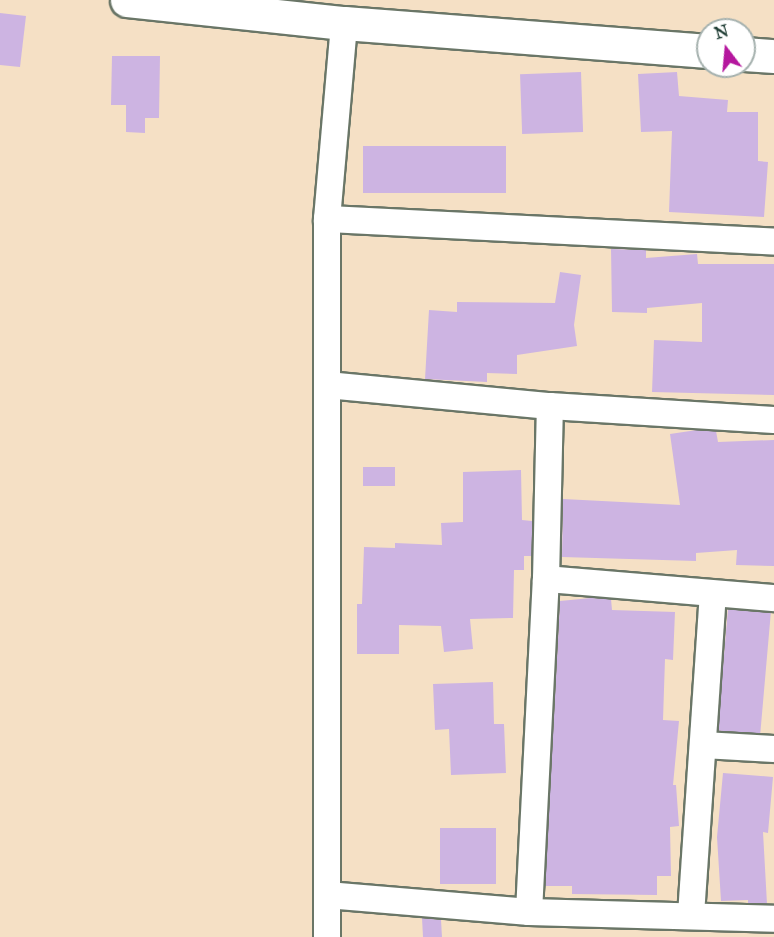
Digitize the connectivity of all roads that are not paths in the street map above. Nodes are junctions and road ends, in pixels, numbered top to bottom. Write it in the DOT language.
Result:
graph roads {
  1 [pos="127,0"];
  2 [pos="285,8"];
  3 [pos="344,23"];
  4 [pos="696,50"];
  5 [pos="756,55"];
  6 [pos="774,56"];
  7 [pos="327,219"];
  8 [pos="774,242"];
  9 [pos="327,385"];
  10 [pos="550,406"];
  11 [pos="774,420"];
  12 [pos="546,579"];
  13 [pos="713,595"];
  14 [pos="774,598"];
  15 [pos="703,745"];
  16 [pos="774,749"];
  17 [pos="327,895"];
  18 [pos="529,912"];
  19 [pos="691,915"];
  20 [pos="774,920"];
  21 [pos="327,937"];
  1 -- 2 [label="street"];
  2 -- 3 [label="street"];
  3 -- 4 [label="street"];
  3 -- 7 [label="street"];
  5 -- 6 [label="street"];
  7 -- 8 [label="street"];
  7 -- 9 [label="street"];
  9 -- 10 [label="street"];
  9 -- 17 [label="street"];
  10 -- 11 [label="street"];
  10 -- 12 [label="street"];
  12 -- 13 [label="street"];
  12 -- 18 [label="street"];
  13 -- 14 [label="street"];
  13 -- 15 [label="street"];
  15 -- 16 [label="street"];
  15 -- 19 [label="street"];
  17 -- 18 [label="street"];
  17 -- 21 [label="street"];
  18 -- 19 [label="street"];
  19 -- 20 [label="street"];
}
